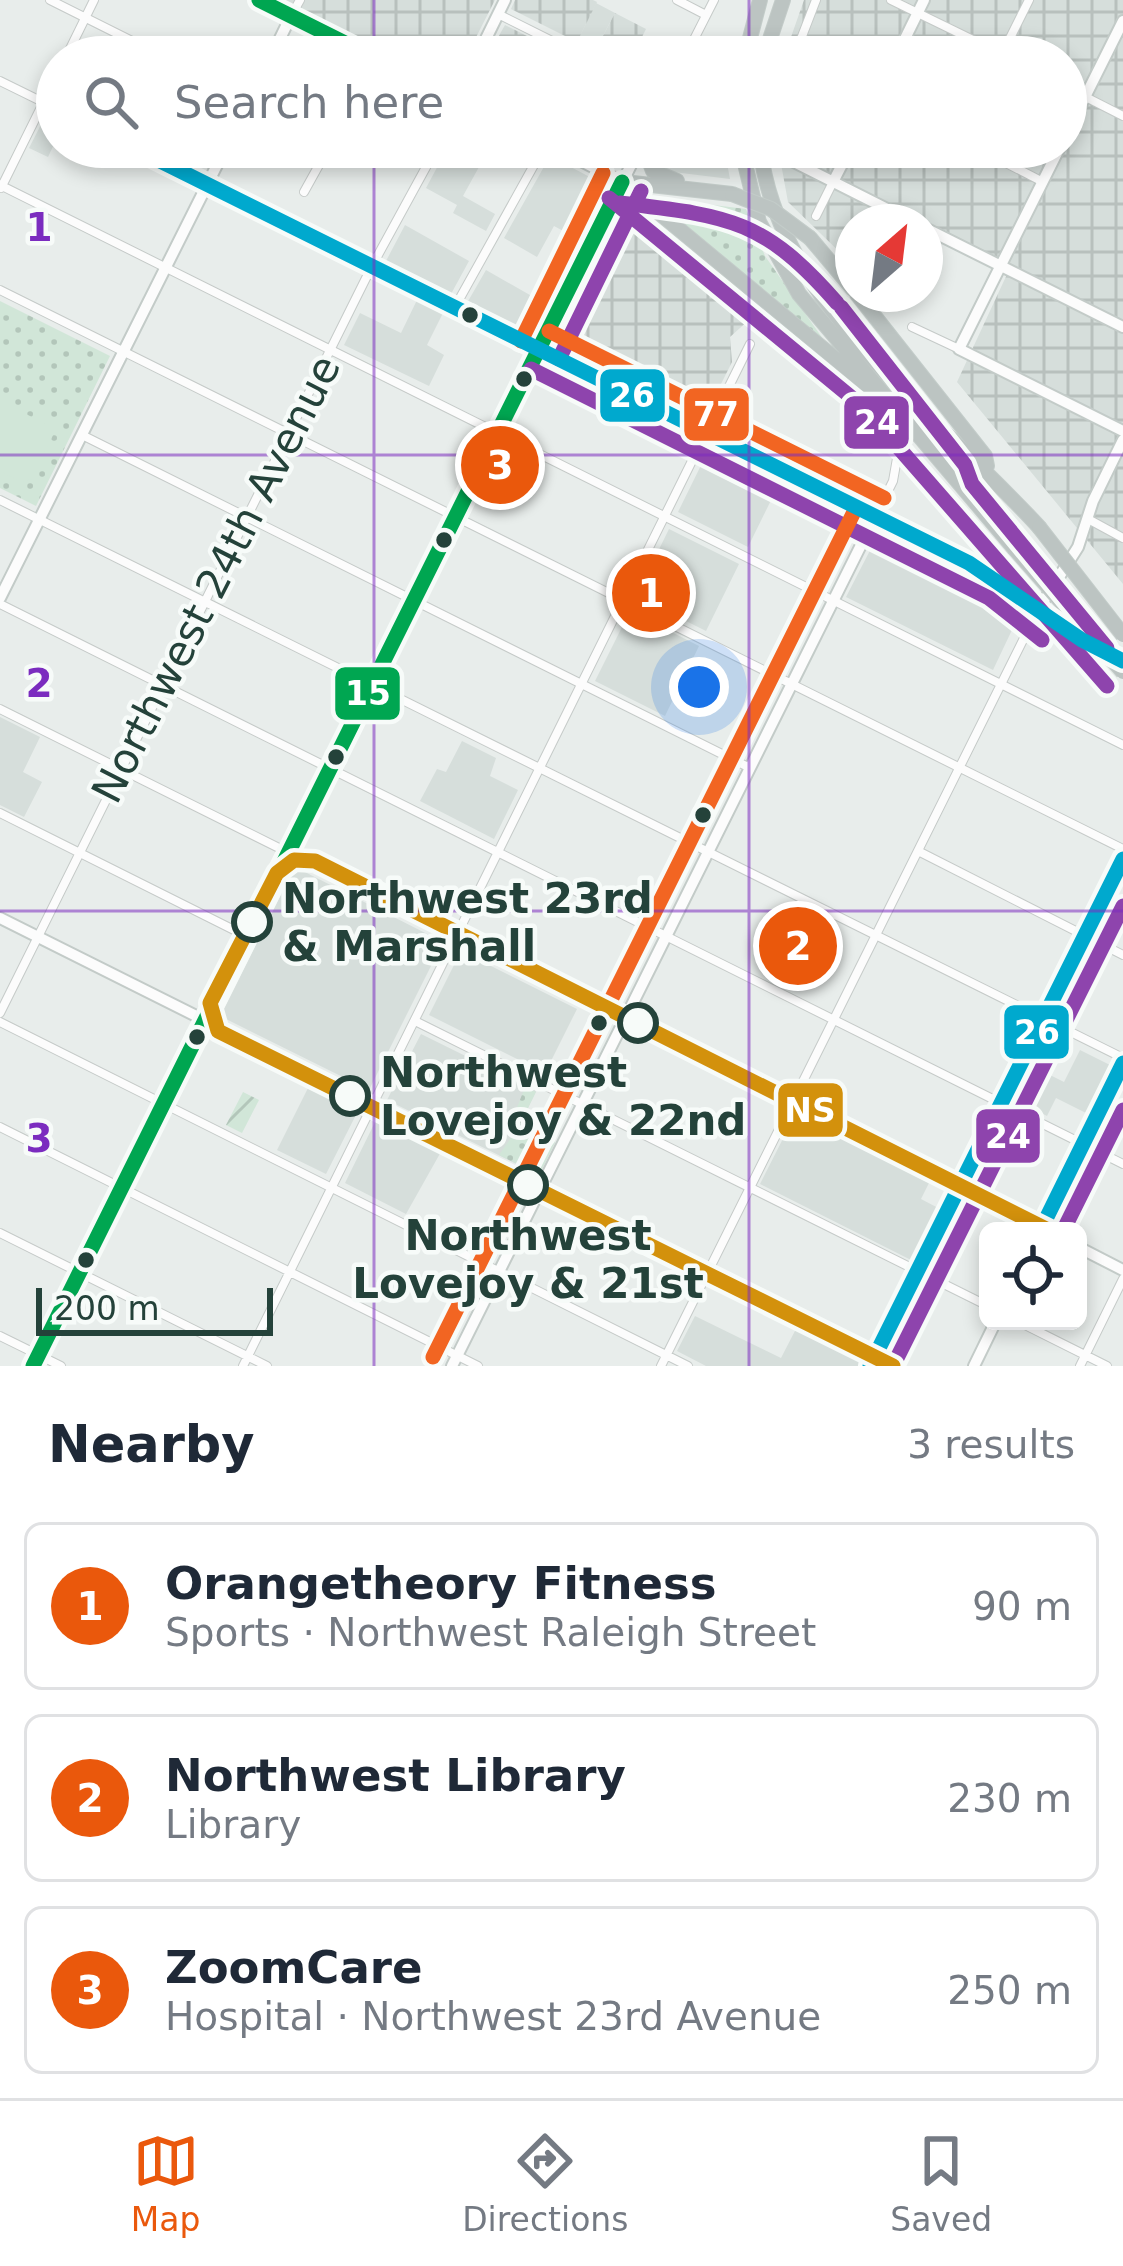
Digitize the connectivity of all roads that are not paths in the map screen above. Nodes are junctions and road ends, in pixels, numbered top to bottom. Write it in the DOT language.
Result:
graph roads {
  1 [pos="50,0"];
  2 [pos="94,0"];
  3 [pos="259,0"];
  4 [pos="300,0"];
  5 [pos="505,0"];
  6 [pos="677,0"];
  7 [pos="714,0"];
  8 [pos="760,0"];
  9 [pos="783,0"];
  10 [pos="816,0"];
  11 [pos="891,0"];
  12 [pos="924,0"];
  13 [pos="1028,0"];
  14 [pos="918,13"];
  15 [pos="498,14"];
  16 [pos="706,15"];
  17 [pos="291,16"];
  18 [pos="86,18"];
  19 [pos="1123,21"];
  20 [pos="77,36"];
  21 [pos="122,36"];
  22 [pos="281,36"];
  23 [pos="331,36"];
  24 [pos="487,36"];
  25 [pos="542,36"];
  26 [pos="696,36"];
  27 [pos="751,36"];
  28 [pos="771,36"];
  29 [pos="801,36"];
  30 [pos="906,36"];
  31 [pos="966,36"];
  32 [pos="1013,36"];
  33 [pos="0,81"];
  34 [pos="1087,93"];
  35 [pos="36,98"];
  36 [pos="1087,98"];
  37 [pos="1123,116"];
  38 [pos="36,117"];
  39 [pos="175,168"];
  40 [pos="215,168"];
  41 [pos="317,168"];
  42 [pos="426,168"];
  43 [pos="532,168"];
  44 [pos="595,168"];
  45 [pos="630,168"];
  46 [pos="651,168"];
  47 [pos="745,168"];
  48 [pos="766,168"];
  49 [pos="806,168"];
  50 [pos="840,168"];
  51 [pos="1016,168"];
  52 [pos="1050,168"];
  53 [pos="622,182"];
  54 [pos="833,182"];
  55 [pos="1043,182"];
  56 [pos="207,184"];
  57 [pos="0,187"];
  58 [pos="711,191"];
  59 [pos="304,192"];
  60 [pos="613,202"];
  61 [pos="877,204"];
  62 [pos="816,217"];
  63 [pos="943,237"];
  64 [pos="712,256"];
  65 [pos="372,266"];
  66 [pos="1000,266"];
  67 [pos="165,268"];
  68 [pos="835,268"];
  69 [pos="0,290"];
  70 [pos="455,307"];
  71 [pos="871,312"];
  72 [pos="912,327"];
  73 [pos="1123,327"];
  74 [pos="750,344"];
  75 [pos="959,349"];
  76 [pos="330,350"];
  77 [pos="540,350"];
  78 [pos="124,352"];
  79 [pos="878,392"];
  80 [pos="288,434"];
  81 [pos="498,434"];
  82 [pos="708,434"];
  83 [pos="82,435"];
  84 [pos="1123,436"];
  85 [pos="899,447"];
  86 [pos="988,471"];
  87 [pos="0,500"];
  88 [pos="247,517"];
  89 [pos="457,517"];
  90 [pos="875,517"];
  91 [pos="665,518"];
  92 [pos="1087,518"];
  93 [pos="40,520"];
  94 [pos="1123,538"];
  95 [pos="415,600"];
  96 [pos="205,601"];
  97 [pos="624,601"];
  98 [pos="834,601"];
  99 [pos="0,602"];
  100 [pos="1038,610"];
  101 [pos="1123,635"];
  102 [pos="1123,661"];
  103 [pos="1123,672"];
  104 [pos="582,684"];
  105 [pos="1001,684"];
  106 [pos="373,685"];
  107 [pos="792,685"];
  108 [pos="163,686"];
  109 [pos="0,709"];
  110 [pos="1123,745"];
  111 [pos="750,768"];
  112 [pos="959,768"];
  113 [pos="121,769"];
  114 [pos="331,769"];
  115 [pos="541,769"];
  116 [pos="0,813"];
  117 [pos="1123,849"];
  118 [pos="708,851"];
  119 [pos="918,851"];
  120 [pos="79,852"];
  121 [pos="499,852"];
  122 [pos="289,853"];
  123 [pos="1123,859"];
  124 [pos="0,918"];
  125 [pos="876,935"];
  126 [pos="666,936"];
  127 [pos="1084,936"];
  128 [pos="38,937"];
  129 [pos="248,937"];
  130 [pos="457,938"];
  131 [pos="1123,955"];
  132 [pos="0,1013"];
  133 [pos="1043,1019"];
  134 [pos="625,1020"];
  135 [pos="833,1020"];
  136 [pos="206,1021"];
  137 [pos="415,1021"];
  138 [pos="0,1022"];
  139 [pos="1123,1061"];
  140 [pos="1001,1102"];
  141 [pos="164,1104"];
  142 [pos="583,1104"];
  143 [pos="374,1105"];
  144 [pos="792,1105"];
  145 [pos="0,1127"];
  146 [pos="1083,1144"];
  147 [pos="1123,1164"];
  148 [pos="958,1187"];
  149 [pos="122,1188"];
  150 [pos="332,1188"];
  151 [pos="541,1188"];
  152 [pos="751,1188"];
  153 [pos="1026,1222"];
  154 [pos="1046,1222"];
  155 [pos="0,1233"];
  156 [pos="1087,1252"];
  157 [pos="1123,1270"];
  158 [pos="499,1271"];
  159 [pos="917,1271"];
  160 [pos="290,1272"];
  161 [pos="708,1272"];
  162 [pos="80,1273"];
  163 [pos="1123,1279"];
  164 [pos="979,1302"];
  165 [pos="992,1330"];
  166 [pos="1035,1330"];
  167 [pos="0,1336"];
  168 [pos="667,1355"];
  169 [pos="1086,1355"];
  170 [pos="36,1360"];
  171 [pos="245,1361"];
  172 [pos="455,1361"];
  173 [pos="873,1361"];
  174 [pos="61,1366"];
  175 [pos="267,1366"];
  176 [pos="478,1366"];
  177 [pos="662,1366"];
  178 [pos="688,1366"];
  179 [pos="897,1366"];
  180 [pos="974,1366"];
  181 [pos="1080,1366"];
  182 [pos="1107,1366"];
  1 -- 18 [label="street"];
  2 -- 18 [label="street"];
  3 -- 17 [label="street"];
  4 -- 17 [label="street"];
  5 -- 15 [label="street"];
  6 -- 16 [label="street"];
  7 -- 16 [label="street"];
  8 -- 27 [label="highway"];
  9 -- 28 [label="highway"];
  10 -- 29 [label="street"];
  11 -- 14 [label="street"];
  12 -- 14 [label="street"];
  13 -- 32 [label="street"];
  14 -- 30 [label="street"];
  14 -- 31 [label="street"];
  15 -- 24 [label="street"];
  15 -- 25 [label="street"];
  16 -- 26 [label="street"];
  17 -- 22 [label="street"];
  17 -- 23 [label="street"];
  18 -- 20 [label="street"];
  18 -- 21 [label="street"];
  19 -- 34 [label="street"];
  33 -- 35 [label="street"];
  36 -- 37 [label="street"];
  38 -- 57 [label="street"];
  39 -- 56 [label="street"];
  40 -- 56 [label="street"];
  41 -- 59 [label="street"];
  42 -- 65 [label="street, Northwest 24th Avenue"];
  43 -- 70 [label="street"];
  44 -- 53 [label="street"];
  45 -- 53 [label="street"];
  46 -- 58 [label="highway"];
  47 -- 79 [label="highway"];
  48 -- 86 [label="highway"];
  49 -- 54 [label="street"];
  50 -- 54 [label="street"];
  51 -- 55 [label="street"];
  52 -- 55 [label="street"];
  53 -- 58 [label="highway"];
  53 -- 60 [label="street"];
  53 -- 64 [label="highway"];
  54 -- 61 [label="street"];
  54 -- 62 [label="street"];
  55 -- 66 [label="street"];
  56 -- 65 [label="street"];
  56 -- 67 [label="street"];
  57 -- 67 [label="street"];
  58 -- 68 [label="highway, bridge"];
  60 -- 64 [label="highway"];
  60 -- 77 [label="street"];
  63 -- 66 [label="street"];
  64 -- 79 [label="highway"];
  65 -- 70 [label="street"];
  65 -- 76 [label="street, Northwest 24th Avenue"];
  66 -- 73 [label="street"];
  66 -- 75 [label="street"];
  67 -- 76 [label="street"];
  67 -- 78 [label="street"];
  69 -- 78 [label="street"];
  70 -- 77 [label="street"];
  71 -- 86 [label="highway"];
  72 -- 75 [label="street"];
  74 -- 82 [label="street"];
  75 -- 84 [label="street"];
  76 -- 80 [label="street, Northwest 24th Avenue"];
  76 -- 81 [label="street"];
  77 -- 81 [label="street"];
  77 -- 82 [label="street"];
  78 -- 80 [label="street"];
  78 -- 83 [label="street"];
  79 -- 103 [label="highway, bridge"];
  80 -- 88 [label="street, Northwest 24th Avenue"];
  80 -- 89 [label="street"];
  81 -- 89 [label="street"];
  81 -- 91 [label="street"];
  82 -- 90 [label="street"];
  82 -- 91 [label="street"];
  83 -- 88 [label="street"];
  83 -- 93 [label="street"];
  84 -- 92 [label="street"];
  85 -- 90 [label="street"];
  86 -- 101 [label="highway, bridge"];
  87 -- 93 [label="street"];
  88 -- 95 [label="street"];
  88 -- 96 [label="street, Northwest 24th Avenue"];
  89 -- 95 [label="street"];
  89 -- 97 [label="street"];
  90 -- 98 [label="street"];
  90 -- 100 [label="street"];
  91 -- 97 [label="street"];
  91 -- 98 [label="street"];
  92 -- 94 [label="street"];
  92 -- 100 [label="street"];
  93 -- 96 [label="street"];
  93 -- 99 [label="street"];
  95 -- 104 [label="street"];
  95 -- 106 [label="street"];
  96 -- 106 [label="street"];
  96 -- 108 [label="street, Northwest 24th Avenue"];
  97 -- 104 [label="street"];
  97 -- 107 [label="street"];
  98 -- 105 [label="street"];
  98 -- 107 [label="street"];
  99 -- 108 [label="street"];
  100 -- 102 [label="street"];
  100 -- 105 [label="street"];
  104 -- 111 [label="street"];
  104 -- 115 [label="street"];
  105 -- 110 [label="street"];
  105 -- 112 [label="street"];
  106 -- 114 [label="street"];
  106 -- 115 [label="street"];
  107 -- 111 [label="street"];
  107 -- 112 [label="street"];
  108 -- 113 [label="street, Northwest 24th Avenue"];
  108 -- 114 [label="street"];
  109 -- 113 [label="street"];
  111 -- 118 [label="street"];
  112 -- 117 [label="street"];
  112 -- 119 [label="street"];
  113 -- 120 [label="street, Northwest 24th Avenue"];
  113 -- 122 [label="street"];
  114 -- 121 [label="street"];
  114 -- 122 [label="street"];
  115 -- 118 [label="street"];
  115 -- 121 [label="street"];
  116 -- 120 [label="street"];
  118 -- 125 [label="street"];
  118 -- 126 [label="street"];
  119 -- 125 [label="street"];
  119 -- 127 [label="street"];
  120 -- 128 [label="street, Northwest 24th Avenue"];
  120 -- 129 [label="street"];
  121 -- 126 [label="street"];
  121 -- 130 [label="street"];
  122 -- 129 [label="street"];
  122 -- 130 [label="street"];
  123 -- 127 [label="street"];
  124 -- 128 [label="street"];
  125 -- 133 [label="street"];
  125 -- 135 [label="street"];
  126 -- 134 [label="street"];
  126 -- 135 [label="street"];
  127 -- 131 [label="street"];
  127 -- 133 [label="street"];
  128 -- 132 [label="street, Northwest 24th Avenue"];
  128 -- 136 [label="street"];
  129 -- 136 [label="street"];
  130 -- 134 [label="street"];
  130 -- 137 [label="street"];
  133 -- 139 [label="street"];
  133 -- 140 [label="street"];
  134 -- 142 [label="street"];
  134 -- 144 [label="street"];
  135 -- 140 [label="street"];
  135 -- 144 [label="street"];
  136 -- 141 [label="street"];
  136 -- 143 [label="street"];
  137 -- 142 [label="street"];
  137 -- 143 [label="street"];
  138 -- 141 [label="street"];
  139 -- 146 [label="street"];
  140 -- 146 [label="street"];
  140 -- 148 [label="street"];
  141 -- 149 [label="street"];
  141 -- 150 [label="street"];
  142 -- 151 [label="street"];
  142 -- 152 [label="street"];
  143 -- 150 [label="street"];
  143 -- 151 [label="street"];
  144 -- 148 [label="street"];
  144 -- 152 [label="street"];
  145 -- 149 [label="street"];
  146 -- 147 [label="street"];
  146 -- 154 [label="street"];
  148 -- 153 [label="street"];
  148 -- 159 [label="street"];
  149 -- 160 [label="street"];
  149 -- 162 [label="street"];
  150 -- 158 [label="street"];
  150 -- 160 [label="street"];
  151 -- 158 [label="street"];
  151 -- 161 [label="street"];
  152 -- 159 [label="street"];
  152 -- 161 [label="street"];
  155 -- 162 [label="street"];
  156 -- 157 [label="street"];
  158 -- 168 [label="street"];
  158 -- 172 [label="street"];
  159 -- 164 [label="street"];
  159 -- 173 [label="street"];
  160 -- 171 [label="street"];
  160 -- 172 [label="street"];
  161 -- 168 [label="street"];
  161 -- 173 [label="street"];
  162 -- 170 [label="street"];
  162 -- 171 [label="street"];
  163 -- 169 [label="street"];
  165 -- 180 [label="street"];
  166 -- 169 [label="street"];
  167 -- 170 [label="street"];
  168 -- 177 [label="street"];
  168 -- 178 [label="street"];
  169 -- 181 [label="street"];
  169 -- 182 [label="street"];
  170 -- 174 [label="street"];
  171 -- 175 [label="street"];
  172 -- 176 [label="street"];
  173 -- 179 [label="street"];
}
